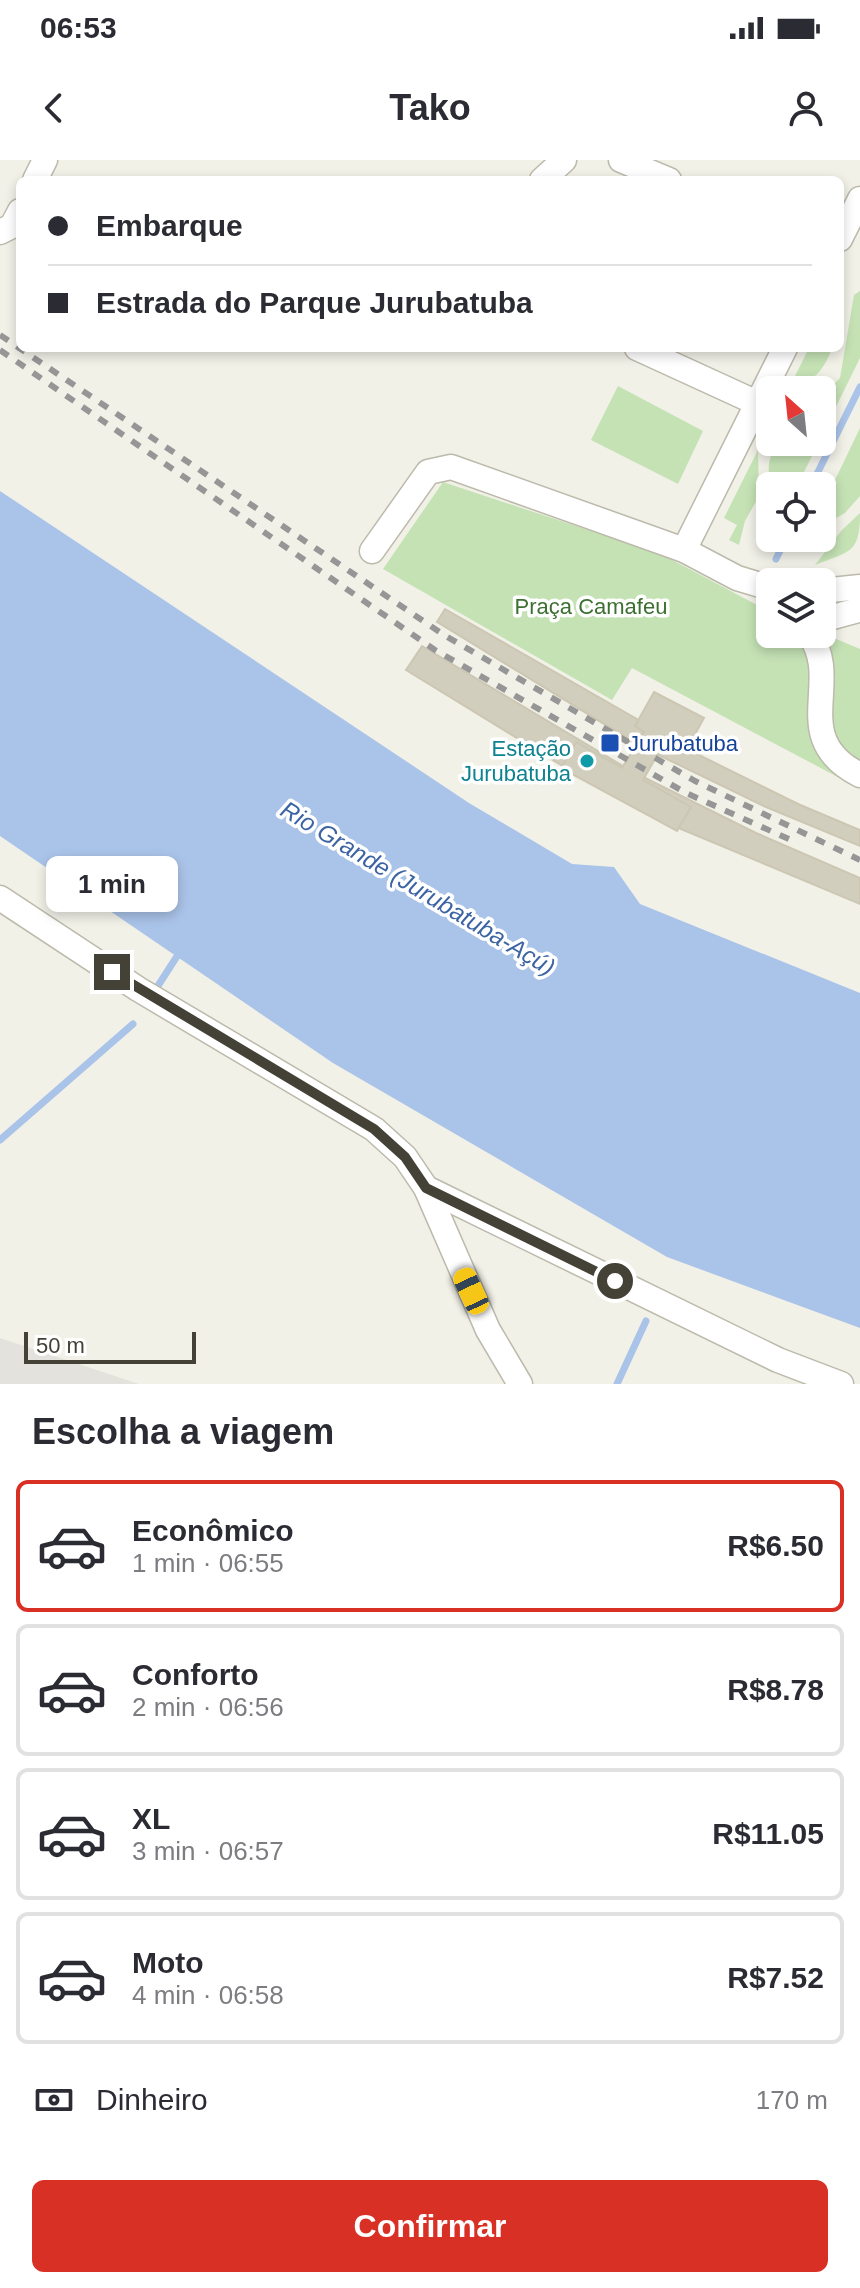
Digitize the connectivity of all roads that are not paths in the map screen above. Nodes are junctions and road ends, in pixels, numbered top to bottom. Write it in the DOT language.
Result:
graph roads {
  1 [pos="564,160"];
  2 [pos="633,170"];
  3 [pos="546,176"];
  4 [pos="655,176"];
  5 [pos="860,199"];
  6 [pos="16,218"];
  7 [pos="844,231"];
  8 [pos="0,232"];
  9 [pos="783,352"];
  10 [pos="666,354"];
  11 [pos="771,376"];
  12 [pos="756,402"];
  13 [pos="756,405"];
  14 [pos="684,550"];
  15 [pos="372,551"];
  16 [pos="756,584"];
  17 [pos="836,593"];
  18 [pos="859,597"];
  19 [pos="836,611"];
  20 [pos="816,648"];
  21 [pos="860,775"];
  22 [pos="0,898"];
  23 [pos="426,1188"];
  24 [pos="520,1384"];
  25 [pos="841,1384"];
  1 -- 3 [label="street"];
  2 -- 4 [label="street"];
  5 -- 7 [label="street"];
  6 -- 8 [label="street"];
  9 -- 11 [label="street"];
  10 -- 12 [label="street"];
  13 -- 14 [label="street"];
  14 -- 15 [label="street"];
  14 -- 16 [label="street"];
  17 -- 18 [label="street"];
  18 -- 19 [label="street"];
  20 -- 21 [label="street"];
  22 -- 23 [label="street"];
  23 -- 24 [label="street"];
  23 -- 25 [label="street"];
}
